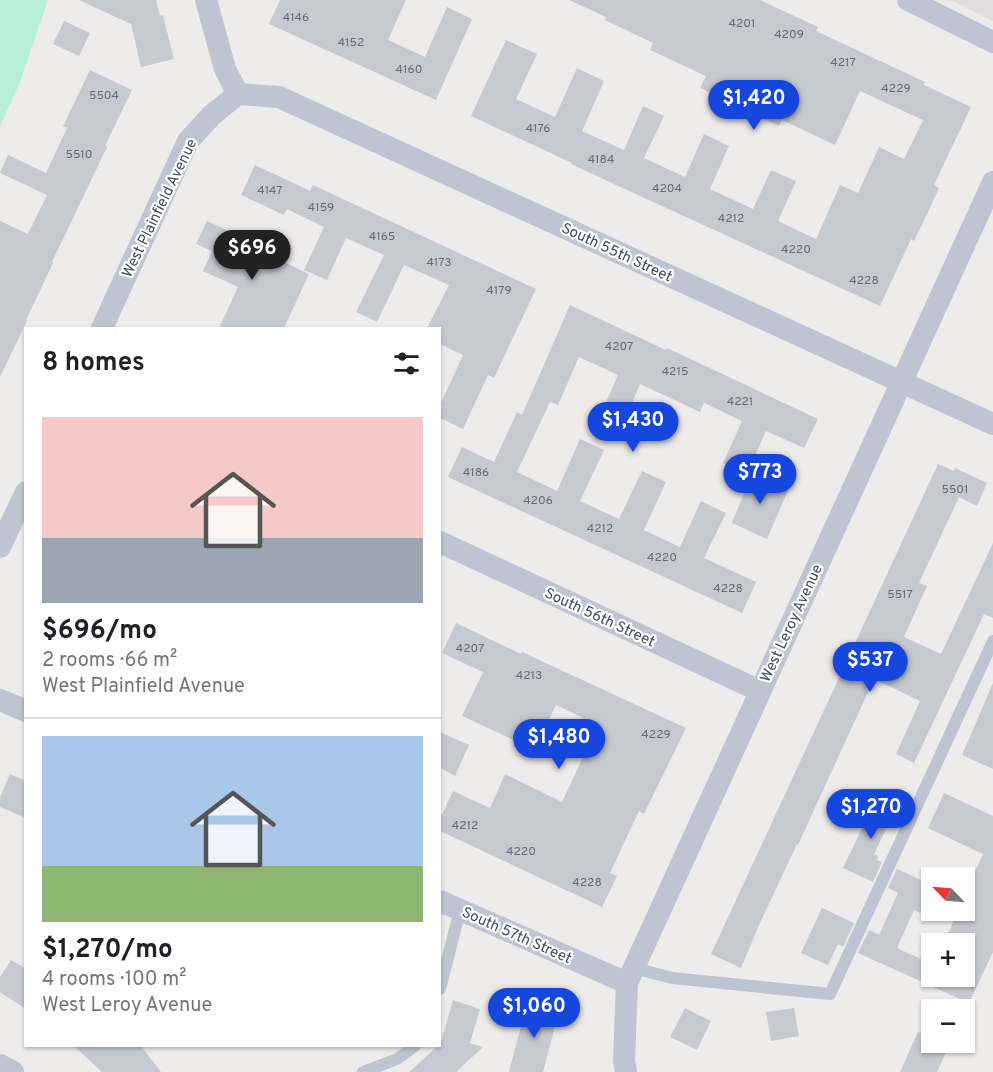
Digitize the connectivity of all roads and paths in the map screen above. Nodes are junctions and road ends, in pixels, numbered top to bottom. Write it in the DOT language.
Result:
graph roads {
  1 [pos="206,0"];
  2 [pos="908,0"];
  3 [pos="993,42"];
  4 [pos="238,94"];
  5 [pos="993,182"];
  6 [pos="102,327"];
  7 [pos="901,382"];
  8 [pos="993,424"];
  9 [pos="24,496"];
  10 [pos="441,542"];
  11 [pos="0,547"];
  12 [pos="993,641"];
  13 [pos="760,691"];
  14 [pos="0,700"];
  15 [pos="24,710"];
  16 [pos="450,906"];
  17 [pos="630,976"];
  18 [pos="441,981"];
  19 [pos="414,1047"];
  20 [pos="0,1065"];
  21 [pos="13,1072"];
  22 [pos="363,1072"];
  23 [pos="626,1072"];
  1 -- 4 [label="street"];
  2 -- 3 [label="street"];
  4 -- 6 [label="street, West Plainfield Avenue"];
  4 -- 7 [label="street, South 55th Street"];
  5 -- 7 [label="street, West Leroy Avenue"];
  7 -- 8 [label="street, South 55th Street"];
  7 -- 13 [label="street, West Leroy Avenue"];
  9 -- 11 [label="street"];
  10 -- 13 [label="street, South 56th Street"];
  12 -- 17 [label="lane"];
  13 -- 17 [label="street, West Leroy Avenue"];
  14 -- 15 [label="street"];
  16 -- 17 [label="street, South 57th Street"];
  16 -- 18 [label="lane"];
  17 -- 23 [label="street, West Leroy Avenue"];
  19 -- 22 [label="lane"];
  20 -- 21 [label="street"];
}
